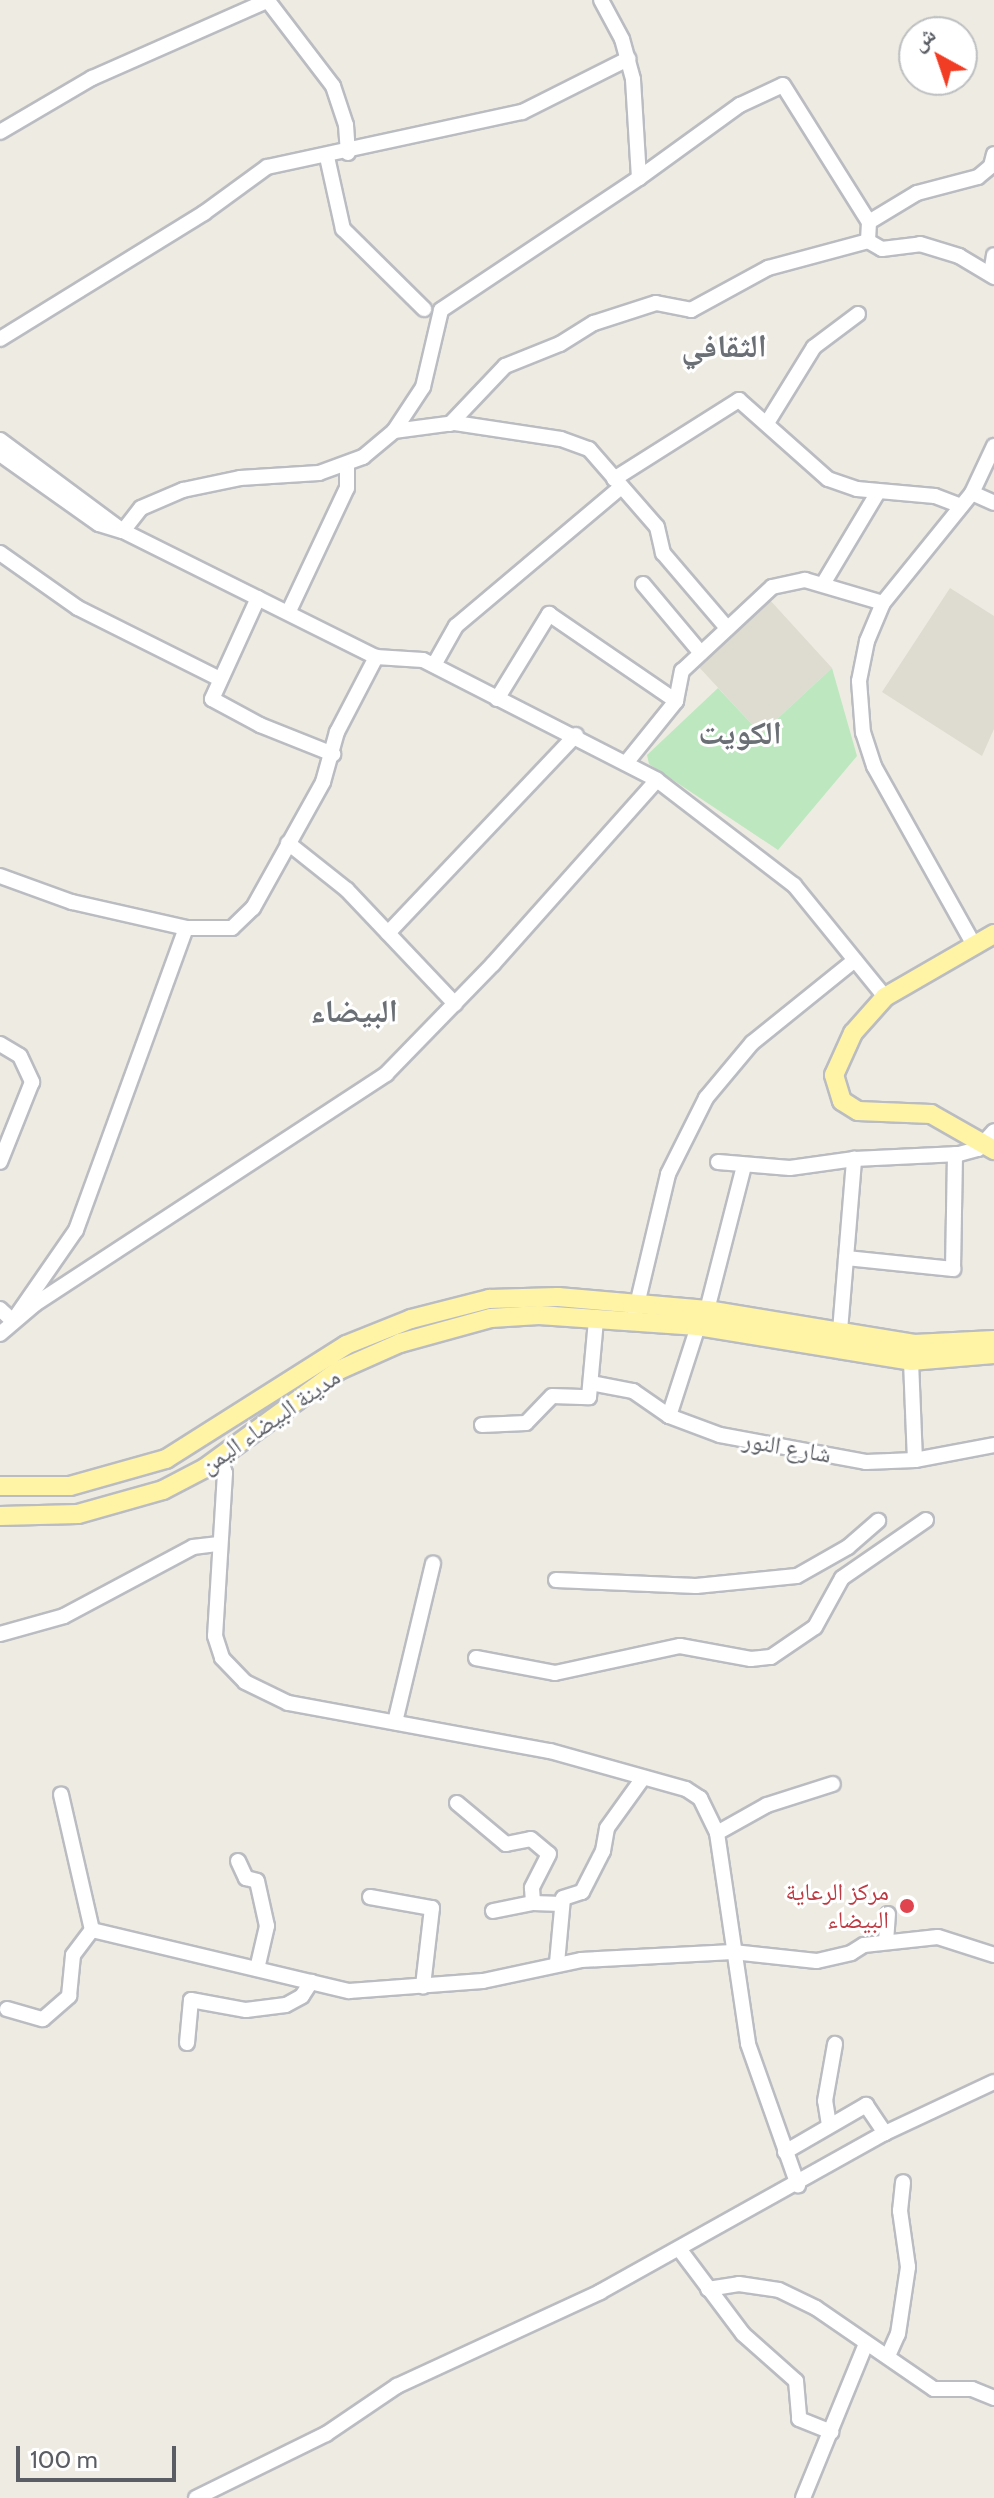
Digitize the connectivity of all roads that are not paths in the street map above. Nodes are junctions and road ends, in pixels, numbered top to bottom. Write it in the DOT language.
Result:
graph roads {
  1 [pos="269,0"];
  2 [pos="601,0"];
  3 [pos="628,59"];
  4 [pos="0,132"];
  5 [pos="348,153"];
  6 [pos="994,154"];
  7 [pos="327,157"];
  8 [pos="639,178"];
  9 [pos="869,222"];
  10 [pos="868,241"];
  11 [pos="994,255"];
  12 [pos="992,275"];
  13 [pos="424,309"];
  14 [pos="858,314"];
  15 [pos="0,339"];
  16 [pos="767,423"];
  17 [pos="450,424"];
  18 [pos="394,431"];
  19 [pos="0,440"];
  20 [pos="994,446"];
  21 [pos="0,454"];
  22 [pos="347,464"];
  23 [pos="618,483"];
  24 [pos="878,492"];
  25 [pos="972,493"];
  26 [pos="994,503"];
  27 [pos="961,506"];
  28 [pos="123,531"];
  29 [pos="0,553"];
  30 [pos="643,584"];
  31 [pos="823,584"];
  32 [pos="258,598"];
  33 [pos="883,603"];
  34 [pos="289,611"];
  35 [pos="727,628"];
  36 [pos="701,653"];
  37 [pos="376,657"];
  38 [pos="434,665"];
  39 [pos="218,678"];
  40 [pos="497,699"];
  41 [pos="676,701"];
  42 [pos="576,735"];
  43 [pos="333,754"];
  44 [pos="626,763"];
  45 [pos="657,780"];
  46 [pos="288,843"];
  47 [pos="0,876"];
  48 [pos="186,928"];
  49 [pos="388,933"];
  50 [pos="994,934"];
  51 [pos="974,945"];
  52 [pos="855,960"];
  53 [pos="885,997"];
  54 [pos="455,1004"];
  55 [pos="0,1044"];
  56 [pos="991,1142"];
  57 [pos="955,1154"];
  58 [pos="854,1159"];
  59 [pos="0,1162"];
  60 [pos="718,1162"];
  61 [pos="744,1166"];
  62 [pos="846,1258"];
  63 [pos="0,1309"];
  64 [pos="634,1313"];
  65 [pos="703,1318"];
  66 [pos="596,1320"];
  67 [pos="13,1321"];
  68 [pos="840,1331"];
  69 [pos="0,1334"];
  70 [pos="994,1340"];
  71 [pos="994,1354"];
  72 [pos="911,1361"];
  73 [pos="591,1383"];
  74 [pos="669,1416"];
  75 [pos="482,1425"];
  76 [pos="205,1437"];
  77 [pos="994,1445"];
  78 [pos="220,1457"];
  79 [pos="915,1460"];
  80 [pos="0,1486"];
  81 [pos="0,1516"];
  82 [pos="926,1520"];
  83 [pos="878,1521"];
  84 [pos="219,1544"];
  85 [pos="433,1564"];
  86 [pos="556,1580"];
  87 [pos="1,1632"];
  88 [pos="476,1658"];
  89 [pos="395,1722"];
  90 [pos="643,1778"];
  91 [pos="833,1784"];
  92 [pos="61,1795"];
  93 [pos="457,1803"];
  94 [pos="717,1833"];
  95 [pos="238,1861"];
  96 [pos="370,1897"];
  97 [pos="533,1903"];
  98 [pos="562,1904"];
  99 [pos="493,1911"];
  100 [pos="888,1914"];
  101 [pos="92,1930"];
  102 [pos="886,1942"];
  103 [pos="733,1952"];
  104 [pos="994,1955"];
  105 [pos="557,1963"];
  106 [pos="257,1969"];
  107 [pos="311,1982"];
  108 [pos="423,1986"];
  109 [pos="7,2009"];
  110 [pos="187,2043"];
  111 [pos="835,2044"];
  112 [pos="994,2082"];
  113 [pos="829,2125"];
  114 [pos="885,2133"];
  115 [pos="785,2152"];
  116 [pos="903,2182"];
  117 [pos="798,2185"];
  118 [pos="680,2250"];
  119 [pos="708,2289"];
  120 [pos="866,2344"];
  121 [pos="888,2356"];
  122 [pos="994,2398"];
  123 [pos="831,2432"];
  124 [pos="196,2498"];
  125 [pos="803,2498"];
  1 -- 4 [label="street"];
  1 -- 5 [label="street"];
  2 -- 3 [label="street"];
  3 -- 5 [label="street"];
  3 -- 8 [label="street"];
  5 -- 7 [label="street"];
  6 -- 9 [label="street"];
  7 -- 13 [label="street"];
  7 -- 15 [label="street"];
  8 -- 9 [label="street"];
  8 -- 18 [label="street"];
  9 -- 10 [label="street"];
  10 -- 12 [label="street"];
  10 -- 17 [label="street"];
  11 -- 12 [label="street"];
  14 -- 16 [label="street"];
  16 -- 23 [label="street"];
  16 -- 24 [label="street"];
  17 -- 18 [label="street"];
  17 -- 23 [label="street"];
  18 -- 22 [label="street"];
  19 -- 28 [label="street"];
  20 -- 25 [label="street"];
  21 -- 28 [label="street"];
  22 -- 28 [label="street"];
  22 -- 34 [label="street"];
  23 -- 35 [label="street"];
  23 -- 38 [label="street"];
  24 -- 27 [label="street"];
  24 -- 31 [label="street"];
  25 -- 26 [label="street"];
  25 -- 27 [label="street"];
  27 -- 33 [label="street"];
  28 -- 32 [label="street"];
  29 -- 39 [label="street"];
  30 -- 36 [label="street"];
  31 -- 33 [label="street"];
  31 -- 35 [label="street"];
  32 -- 34 [label="street"];
  32 -- 39 [label="street"];
  33 -- 51 [label="street"];
  34 -- 37 [label="street"];
  35 -- 36 [label="street"];
  36 -- 41 [label="street"];
  37 -- 38 [label="street"];
  37 -- 43 [label="street"];
  38 -- 40 [label="street"];
  39 -- 43 [label="street"];
  40 -- 41 [label="street"];
  40 -- 42 [label="street"];
  41 -- 44 [label="street"];
  42 -- 44 [label="street"];
  42 -- 49 [label="street"];
  43 -- 46 [label="street"];
  44 -- 45 [label="street"];
  45 -- 52 [label="street"];
  45 -- 54 [label="street"];
  46 -- 48 [label="street"];
  46 -- 49 [label="street"];
  47 -- 48 [label="street"];
  48 -- 67 [label="street"];
  49 -- 54 [label="street"];
  50 -- 51 [label="main road"];
  51 -- 53 [label="main road"];
  52 -- 53 [label="street"];
  52 -- 64 [label="street"];
  53 -- 56 [label="main road"];
  54 -- 67 [label="street"];
  55 -- 59 [label="street"];
  56 -- 57 [label="street"];
  57 -- 58 [label="street"];
  57 -- 62 [label="street"];
  58 -- 61 [label="street"];
  58 -- 62 [label="street"];
  60 -- 61 [label="street"];
  61 -- 65 [label="street"];
  62 -- 68 [label="street"];
  63 -- 67 [label="street"];
  64 -- 65 [label="main road"];
  64 -- 66 [label="main road, مدينة البيضاء اليمن"];
  64 -- 76 [label="main road, مدينة البيضاء اليمن"];
  65 -- 68 [label="main road"];
  65 -- 72 [label="main road"];
  65 -- 74 [label="street"];
  66 -- 73 [label="street"];
  66 -- 78 [label="main road, مدينة البيضاء اليمن"];
  67 -- 69 [label="street"];
  68 -- 70 [label="main road"];
  71 -- 72 [label="main road"];
  72 -- 79 [label="street"];
  73 -- 74 [label="street, شارع النور"];
  73 -- 75 [label="street"];
  74 -- 79 [label="street, شارع النور"];
  76 -- 78 [label="main road"];
  76 -- 80 [label="main road, مدينة البيضاء اليمن"];
  77 -- 79 [label="street, شارع النور"];
  78 -- 81 [label="main road, مدينة البيضاء اليمن"];
  78 -- 84 [label="street"];
  82 -- 88 [label="street"];
  83 -- 86 [label="street"];
  84 -- 87 [label="street"];
  84 -- 89 [label="street"];
  85 -- 89 [label="street"];
  89 -- 90 [label="street"];
  90 -- 94 [label="street"];
  90 -- 98 [label="street"];
  91 -- 94 [label="street"];
  92 -- 101 [label="street"];
  93 -- 97 [label="street"];
  94 -- 103 [label="street"];
  95 -- 106 [label="street"];
  96 -- 108 [label="street"];
  97 -- 98 [label="street"];
  97 -- 99 [label="street"];
  98 -- 105 [label="street"];
  100 -- 102 [label="street"];
  101 -- 106 [label="street"];
  101 -- 109 [label="street"];
  102 -- 103 [label="street"];
  102 -- 104 [label="street"];
  103 -- 105 [label="street"];
  103 -- 115 [label="street"];
  105 -- 108 [label="street"];
  106 -- 107 [label="street"];
  107 -- 108 [label="street"];
  107 -- 110 [label="street"];
  111 -- 113 [label="street"];
  112 -- 114 [label="street"];
  113 -- 114 [label="street"];
  113 -- 115 [label="street"];
  114 -- 117 [label="street"];
  115 -- 117 [label="street"];
  116 -- 121 [label="street"];
  117 -- 118 [label="street"];
  118 -- 119 [label="street"];
  118 -- 124 [label="street"];
  119 -- 120 [label="street"];
  119 -- 123 [label="street"];
  120 -- 121 [label="street"];
  120 -- 123 [label="street"];
  121 -- 122 [label="street"];
  123 -- 125 [label="street"];
}
